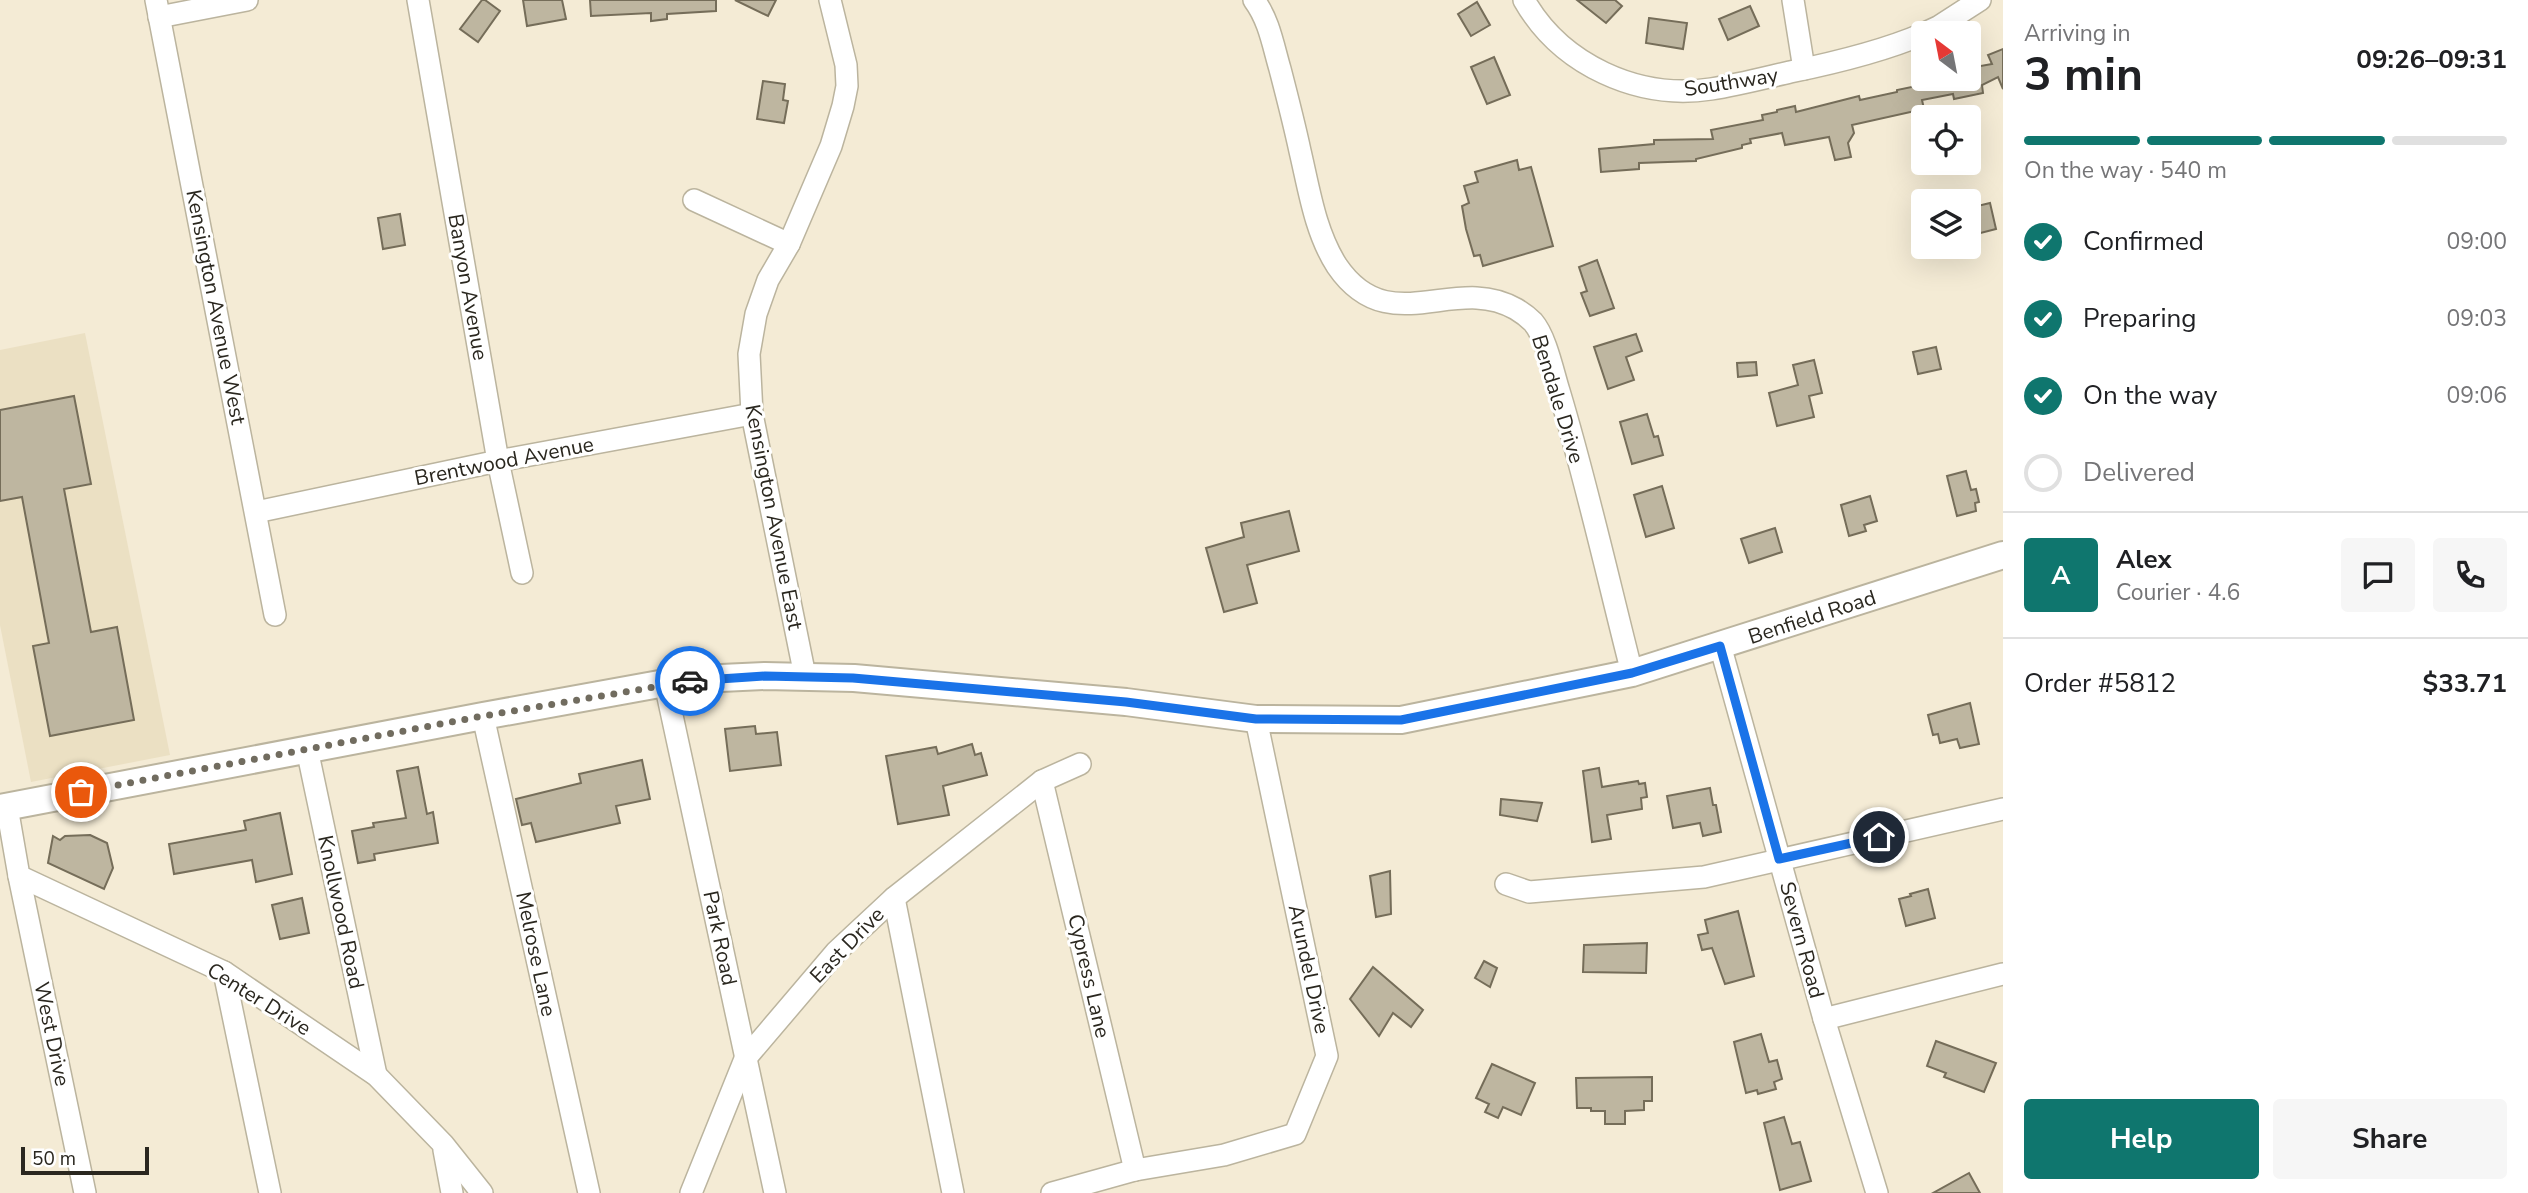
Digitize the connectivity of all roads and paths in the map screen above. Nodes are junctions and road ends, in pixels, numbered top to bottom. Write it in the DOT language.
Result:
graph roads {
  1 [pos="247,0"];
  2 [pos="418,0"];
  3 [pos="830,0"];
  4 [pos="1254,0"];
  5 [pos="1524,0"];
  6 [pos="1793,0"];
  7 [pos="1980,0"];
  8 [pos="157,9"];
  9 [pos="1947,21"];
  10 [pos="1911,39"];
  11 [pos="1804,69"];
  12 [pos="694,200"];
  13 [pos="789,244"];
  14 [pos="752,414"];
  15 [pos="498,461"];
  16 [pos="256,512"];
  17 [pos="2003,555"];
  18 [pos="522,572"];
  19 [pos="275,615"];
  20 [pos="1720,646"];
  21 [pos="1632,673"];
  22 [pos="805,676"];
  23 [pos="665,684"];
  24 [pos="483,716"];
  25 [pos="1256,719"];
  26 [pos="307,749"];
  27 [pos="1080,764"];
  28 [pos="1042,781"];
  29 [pos="3,807"];
  30 [pos="2003,809"];
  31 [pos="1779,859"];
  32 [pos="19,876"];
  33 [pos="1506,884"];
  34 [pos="894,898"];
  35 [pos="224,972"];
  36 [pos="2003,974"];
  37 [pos="1824,1019"];
  38 [pos="746,1059"];
  39 [pos="376,1075"];
  40 [pos="443,1144"];
  41 [pos="1135,1170"];
  42 [pos="85,1193"];
  43 [pos="270,1193"];
  44 [pos="452,1193"];
  45 [pos="482,1193"];
  46 [pos="589,1193"];
  47 [pos="691,1193"];
  48 [pos="775,1193"];
  49 [pos="953,1193"];
  50 [pos="1052,1193"];
  51 [pos="1877,1193"];
  1 -- 8 [label="street"];
  2 -- 15 [label="street, Banyon Avenue"];
  3 -- 13 [label="street, Kensington Avenue East"];
  4 -- 21 [label="street, Bendale Drive"];
  5 -- 11 [label="street, Southway"];
  6 -- 11 [label="street"];
  7 -- 9 [label="street, Southway"];
  8 -- 16 [label="street, Kensington Avenue West"];
  10 -- 11 [label="street, Southway"];
  12 -- 13 [label="street"];
  13 -- 14 [label="street, Kensington Avenue East"];
  14 -- 15 [label="street, Brentwood Avenue"];
  14 -- 22 [label="street, Kensington Avenue East"];
  15 -- 16 [label="street, Brentwood Avenue"];
  15 -- 18 [label="street, Banyon Avenue"];
  16 -- 19 [label="street, Kensington Avenue West"];
  17 -- 20 [label="main road, Benfield Road"];
  20 -- 21 [label="main road, Benfield Road"];
  20 -- 31 [label="street, Severn Road"];
  21 -- 25 [label="main road, Benfield Road"];
  22 -- 23 [label="main road, Benfield Road"];
  22 -- 25 [label="main road, Benfield Road"];
  23 -- 24 [label="main road, Benfield Road"];
  23 -- 38 [label="street, Park Road"];
  24 -- 26 [label="main road, Benfield Road"];
  24 -- 46 [label="street, Melrose Lane"];
  25 -- 41 [label="street, Arundel Drive"];
  26 -- 29 [label="main road, Benfield Road"];
  26 -- 39 [label="street, Knollwood Road"];
  27 -- 28 [label="street, East Drive"];
  28 -- 34 [label="street, East Drive"];
  28 -- 41 [label="street, Cypress Lane"];
  29 -- 32 [label="street"];
  30 -- 31 [label="street"];
  31 -- 33 [label="street"];
  31 -- 37 [label="street, Severn Road"];
  32 -- 35 [label="street, Center Drive"];
  32 -- 42 [label="street, West Drive"];
  34 -- 38 [label="street, East Drive"];
  34 -- 49 [label="street"];
  35 -- 39 [label="street, Center Drive"];
  35 -- 43 [label="street"];
  36 -- 37 [label="street"];
  37 -- 51 [label="street, Severn Road"];
  38 -- 47 [label="street, East Drive"];
  38 -- 48 [label="street, Park Road"];
  39 -- 40 [label="street, Center Drive"];
  40 -- 44 [label="street"];
  40 -- 45 [label="street, Center Drive"];
  41 -- 50 [label="street, Arundel Drive"];
}
